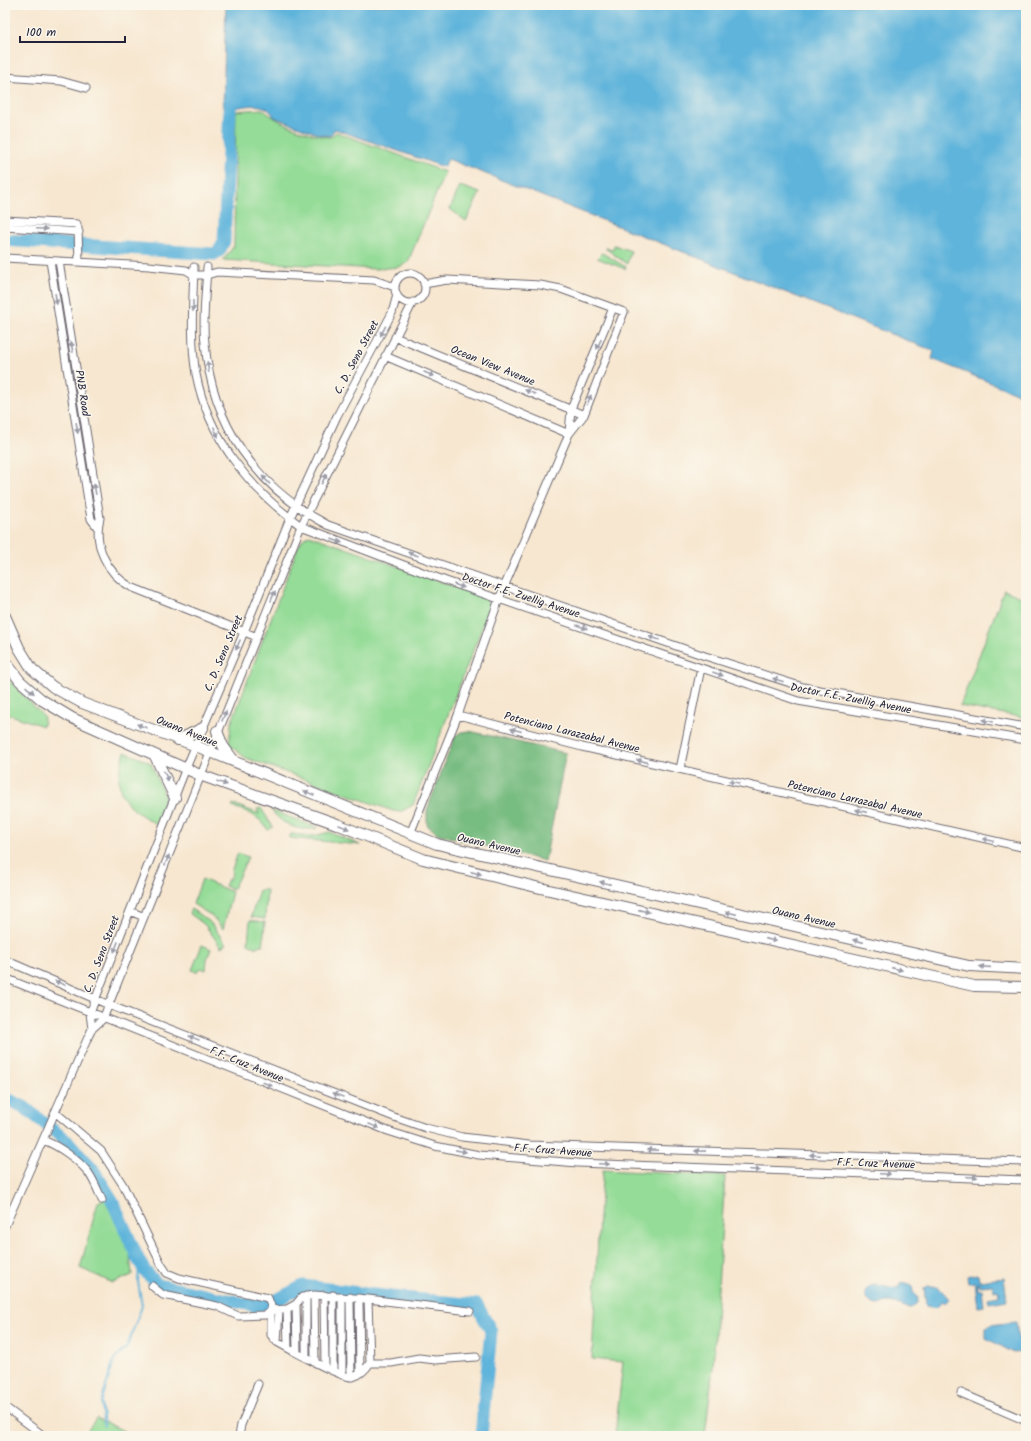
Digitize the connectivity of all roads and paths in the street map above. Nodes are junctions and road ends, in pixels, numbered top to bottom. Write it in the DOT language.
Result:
graph roads {
  1 [pos="5,77"];
  2 [pos="86,88"];
  3 [pos="5,220"];
  4 [pos="5,227"];
  5 [pos="79,235"];
  6 [pos="5,258"];
  7 [pos="50,261"];
  8 [pos="59,261"];
  9 [pos="79,262"];
  10 [pos="207,267"];
  11 [pos="194,271"];
  12 [pos="217,272"];
  13 [pos="207,275"];
  14 [pos="424,284"];
  15 [pos="396,291"];
  16 [pos="413,302"];
  17 [pos="613,308"];
  18 [pos="395,336"];
  19 [pos="385,356"];
  20 [pos="571,409"];
  21 [pos="584,415"];
  22 [pos="569,434"];
  23 [pos="296,506"];
  24 [pos="306,513"];
  25 [pos="290,518"];
  26 [pos="301,526"];
  27 [pos="97,527"];
  28 [pos="505,585"];
  29 [pos="499,599"];
  30 [pos="5,617"];
  31 [pos="244,632"];
  32 [pos="257,637"];
  33 [pos="5,661"];
  34 [pos="701,668"];
  35 [pos="458,715"];
  36 [pos="1026,727"];
  37 [pos="204,728"];
  38 [pos="217,731"];
  39 [pos="178,740"];
  40 [pos="1026,740"];
  41 [pos="196,746"];
  42 [pos="209,753"];
  43 [pos="155,756"];
  44 [pos="238,764"];
  45 [pos="186,768"];
  46 [pos="680,769"];
  47 [pos="200,776"];
  48 [pos="175,798"];
  49 [pos="410,834"];
  50 [pos="1026,848"];
  51 [pos="130,911"];
  52 [pos="144,917"];
  53 [pos="799,928"];
  54 [pos="796,946"];
  55 [pos="5,960"];
  56 [pos="1025,969"];
  57 [pos="5,978"];
  58 [pos="1026,989"];
  59 [pos="96,999"];
  60 [pos="109,1004"];
  61 [pos="90,1014"];
  62 [pos="103,1019"];
  63 [pos="92,1029"];
  64 [pos="54,1114"];
  65 [pos="44,1136"];
  66 [pos="1026,1162"];
  67 [pos="1026,1180"];
  68 [pos="102,1200"];
  69 [pos="5,1226"];
  70 [pos="152,1286"];
  71 [pos="314,1295"];
  72 [pos="324,1295"];
  73 [pos="306,1296"];
  74 [pos="332,1296"];
  75 [pos="342,1297"];
  76 [pos="350,1297"];
  77 [pos="359,1298"];
  78 [pos="368,1299"];
  79 [pos="296,1304"];
  80 [pos="273,1306"];
  81 [pos="287,1309"];
  82 [pos="470,1311"];
  83 [pos="368,1329"];
  84 [pos="359,1330"];
  85 [pos="350,1331"];
  86 [pos="324,1332"];
  87 [pos="333,1332"];
  88 [pos="342,1332"];
  89 [pos="315,1333"];
  90 [pos="288,1348"];
  91 [pos="297,1352"];
  92 [pos="476,1357"];
  93 [pos="306,1358"];
  94 [pos="315,1362"];
  95 [pos="370,1363"];
  96 [pos="325,1367"];
  97 [pos="333,1371"];
  98 [pos="360,1373"];
  99 [pos="342,1375"];
  100 [pos="351,1377"];
  101 [pos="258,1384"];
  102 [pos="961,1393"];
  103 [pos="5,1407"];
  104 [pos="1026,1421"];
  105 [pos="44,1436"];
  106 [pos="239,1436"];
  1 -- 2 [label="street"];
  3 -- 5 [label="street"];
  4 -- 5 [label="street, one-way"];
  5 -- 9 [label="street"];
  6 -- 7 [label="street"];
  7 -- 8 [label="street"];
  7 -- 27 [label="street, PNB Road, one-way"];
  8 -- 9 [label="street"];
  27 -- 8 [label="street, PNB Road, one-way"];
  9 -- 11 [label="street"];
  10 -- 11 [label="street"];
  10 -- 12 [label="street"];
  10 -- 13 [label="street, Doctor F.E. Zuellig Avenue"];
  11 -- 13 [label="street"];
  11 -- 25 [label="street, Doctor F.E. Zuellig Avenue, one-way"];
  12 -- 13 [label="street"];
  12 -- 15 [label="street"];
  23 -- 13 [label="street, Doctor F.E. Zuellig Avenue, one-way"];
  14 -- 15 [label="street"];
  14 -- 16 [label="street"];
  14 -- 17 [label="street"];
  15 -- 16 [label="street"];
  15 -- 23 [label="street, C. D. Seno Street, one-way"];
  16 -- 18 [label="street"];
  17 -- 20 [label="street, one-way"];
  21 -- 17 [label="street, one-way"];
  18 -- 19 [label="street"];
  20 -- 18 [label="street, Ocean View Avenue, one-way"];
  19 -- 22 [label="street, one-way"];
  24 -- 19 [label="street, one-way"];
  20 -- 21 [label="street, Ocean View Avenue"];
  20 -- 22 [label="street"];
  21 -- 22 [label="street"];
  22 -- 28 [label="street"];
  23 -- 24 [label="street, Doctor F.E. Zuellig Avenue"];
  23 -- 25 [label="street, C. D. Seno Street"];
  24 -- 26 [label="street"];
  28 -- 24 [label="street, Doctor F.E. Zuellig Avenue, one-way"];
  25 -- 26 [label="street, Doctor F.E. Zuellig Avenue"];
  25 -- 31 [label="street, C. D. Seno Street"];
  26 -- 29 [label="street, Doctor F.E. Zuellig Avenue, one-way"];
  32 -- 26 [label="street, one-way"];
  27 -- 31 [label="street, PNB Road"];
  28 -- 29 [label="street"];
  36 -- 28 [label="street, Doctor F.E. Zuellig Avenue, one-way"];
  29 -- 34 [label="street, Doctor F.E. Zuellig Avenue, one-way"];
  29 -- 35 [label="street"];
  39 -- 30 [label="highway, Ouano Avenue, one-way"];
  31 -- 32 [label="street, PNB Road"];
  31 -- 37 [label="street, C. D. Seno Street, one-way"];
  38 -- 32 [label="street, one-way"];
  33 -- 43 [label="highway, one-way"];
  34 -- 40 [label="street, Doctor F.E. Zuellig Avenue, one-way"];
  34 -- 46 [label="street"];
  46 -- 35 [label="street, Potenciano Larazzabal Avenue, one-way"];
  35 -- 49 [label="street"];
  37 -- 39 [label="highway"];
  37 -- 41 [label="street, C. D. Seno Street"];
  38 -- 42 [label="street"];
  38 -- 44 [label="highway"];
  39 -- 41 [label="highway, Ouano Avenue"];
  41 -- 42 [label="highway, Ouano Avenue"];
  41 -- 45 [label="street, C. D. Seno Street"];
  42 -- 44 [label="highway, Ouano Avenue"];
  42 -- 47 [label="street"];
  43 -- 45 [label="highway"];
  43 -- 48 [label="highway, one-way"];
  49 -- 44 [label="highway, Ouano Avenue, one-way"];
  45 -- 47 [label="highway"];
  45 -- 48 [label="street, C. D. Seno Street"];
  50 -- 46 [label="street, Potenciano Larrazabal Avenue, one-way"];
  52 -- 47 [label="street, one-way"];
  47 -- 54 [label="highway, one-way"];
  48 -- 51 [label="street, C. D. Seno Street"];
  53 -- 49 [label="highway, Ouano Avenue, one-way"];
  51 -- 52 [label="street"];
  51 -- 59 [label="street, C. D. Seno Street, one-way"];
  52 -- 60 [label="street"];
  53 -- 54 [label="highway"];
  56 -- 53 [label="highway, Ouano Avenue, one-way"];
  54 -- 58 [label="highway, one-way"];
  59 -- 55 [label="street, F.F. Cruz Avenue, one-way"];
  57 -- 61 [label="street, F.F. Cruz Avenue"];
  59 -- 60 [label="street, F.F. Cruz Avenue"];
  59 -- 61 [label="street, C. D. Seno Street"];
  60 -- 62 [label="street"];
  66 -- 60 [label="street, F.F. Cruz Avenue, one-way"];
  61 -- 62 [label="street, F.F. Cruz Avenue"];
  61 -- 63 [label="street, C. D. Seno Street"];
  62 -- 63 [label="street"];
  62 -- 67 [label="street, F.F. Cruz Avenue, one-way"];
  63 -- 64 [label="street"];
  64 -- 65 [label="street"];
  64 -- 80 [label="street"];
  65 -- 68 [label="street"];
  65 -- 69 [label="street"];
  70 -- 80 [label="street"];
  71 -- 72 [label="street"];
  71 -- 73 [label="street"];
  71 -- 89 [label="street"];
  72 -- 74 [label="street"];
  72 -- 86 [label="street"];
  73 -- 79 [label="street"];
  73 -- 93 [label="street"];
  74 -- 75 [label="street"];
  74 -- 87 [label="street"];
  75 -- 76 [label="street"];
  75 -- 88 [label="street"];
  76 -- 77 [label="street"];
  76 -- 85 [label="street"];
  77 -- 78 [label="street"];
  77 -- 84 [label="street"];
  78 -- 82 [label="street"];
  78 -- 83 [label="street"];
  79 -- 81 [label="street"];
  79 -- 91 [label="street"];
  80 -- 81 [label="street"];
  80 -- 90 [label="street"];
  81 -- 90 [label="street"];
  83 -- 84 [label="street"];
  83 -- 95 [label="street"];
  84 -- 85 [label="street"];
  84 -- 98 [label="street"];
  85 -- 88 [label="street"];
  85 -- 100 [label="street"];
  86 -- 87 [label="street"];
  86 -- 89 [label="street"];
  86 -- 96 [label="street"];
  87 -- 88 [label="street"];
  87 -- 97 [label="street"];
  88 -- 99 [label="street"];
  89 -- 94 [label="street"];
  90 -- 91 [label="street"];
  91 -- 93 [label="street"];
  92 -- 95 [label="street"];
  93 -- 94 [label="street"];
  94 -- 96 [label="street"];
  95 -- 98 [label="street"];
  96 -- 97 [label="street"];
  97 -- 99 [label="street"];
  98 -- 100 [label="street"];
  99 -- 100 [label="street"];
  101 -- 106 [label="street"];
  102 -- 104 [label="street"];
  103 -- 105 [label="street"];
}
